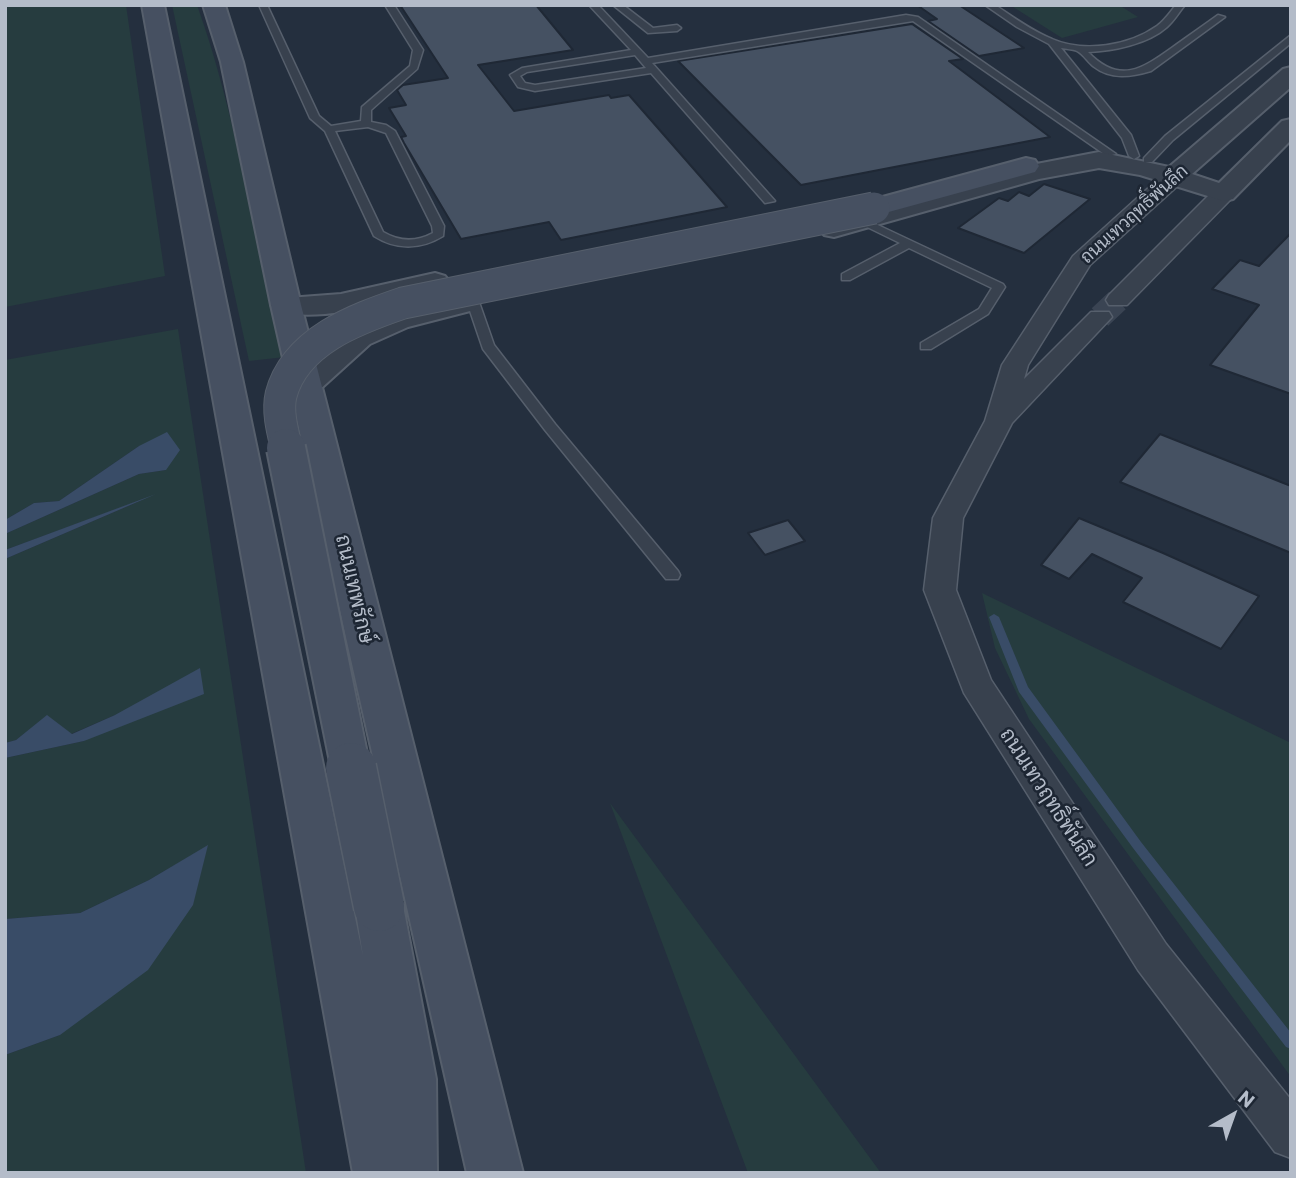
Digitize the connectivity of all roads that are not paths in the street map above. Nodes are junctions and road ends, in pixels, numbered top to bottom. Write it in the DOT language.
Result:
graph roads {
  1 [pos="153,5"];
  2 [pos="214,5"];
  3 [pos="263,5"];
  4 [pos="389,5"];
  5 [pos="593,5"];
  6 [pos="617,5"];
  7 [pos="989,5"];
  8 [pos="1181,5"];
  9 [pos="1221,17"];
  10 [pos="677,28"];
  11 [pos="1291,38"];
  12 [pos="1053,45"];
  13 [pos="1081,50"];
  14 [pos="639,52"];
  15 [pos="652,65"];
  16 [pos="1291,74"];
  17 [pos="366,123"];
  18 [pos="1291,126"];
  19 [pos="329,129"];
  20 [pos="1131,157"];
  21 [pos="1026,166"];
  22 [pos="1180,172"];
  23 [pos="1224,193"];
  24 [pos="769,201"];
  25 [pos="869,215"];
  26 [pos="909,243"];
  27 [pos="846,277"];
  28 [pos="374,295"];
  29 [pos="473,302"];
  30 [pos="286,305"];
  31 [pos="397,320"];
  32 [pos="926,346"];
  33 [pos="306,385"];
  34 [pos="999,421"];
  35 [pos="672,575"];
  36 [pos="1291,1136"];
  37 [pos="381,1173"];
  38 [pos="409,1173"];
  39 [pos="495,1173"];
  1 -- 37 [label="main road"];
  2 -- 30 [label="main road, ถนนเทพรักษ์"];
  3 -- 19 [label="lane"];
  4 -- 17 [label="lane"];
  5 -- 14 [label="lane"];
  6 -- 10 [label="lane"];
  7 -- 12 [label="lane"];
  8 -- 13 [label="lane"];
  9 -- 13 [label="lane"];
  11 -- 20 [label="lane"];
  12 -- 13 [label="lane"];
  12 -- 20 [label="lane"];
  14 -- 15 [label="lane"];
  14 -- 15 [label="lane"];
  15 -- 20 [label="lane"];
  15 -- 24 [label="lane"];
  16 -- 22 [label="street, ถนนเทวฤทธิ์พันลึก"];
  17 -- 19 [label="lane"];
  17 -- 19 [label="lane"];
  18 -- 23 [label="street, ถนนเทวฤทธิ์พันลึก"];
  20 -- 21 [label="street"];
  20 -- 22 [label="street"];
  21 -- 25 [label="main road"];
  21 -- 28 [label="street"];
  22 -- 23 [label="street"];
  22 -- 25 [label="street"];
  22 -- 34 [label="street, ถนนเทวฤทธิ์พันลึก"];
  23 -- 34 [label="street, ถนนเทวฤทธิ์พันลึก"];
  25 -- 26 [label="lane"];
  25 -- 29 [label="street"];
  25 -- 38 [label="main road, bridge"];
  26 -- 27 [label="lane"];
  26 -- 32 [label="lane"];
  28 -- 30 [label="street"];
  28 -- 31 [label="street"];
  29 -- 31 [label="street"];
  29 -- 35 [label="lane"];
  30 -- 33 [label="main road, ถนนเทพรักษ์"];
  31 -- 33 [label="street"];
  33 -- 39 [label="main road, ถนนเทพรักษ์"];
  34 -- 36 [label="street, ถนนเทวฤทธิ์พันลึก"];
}
